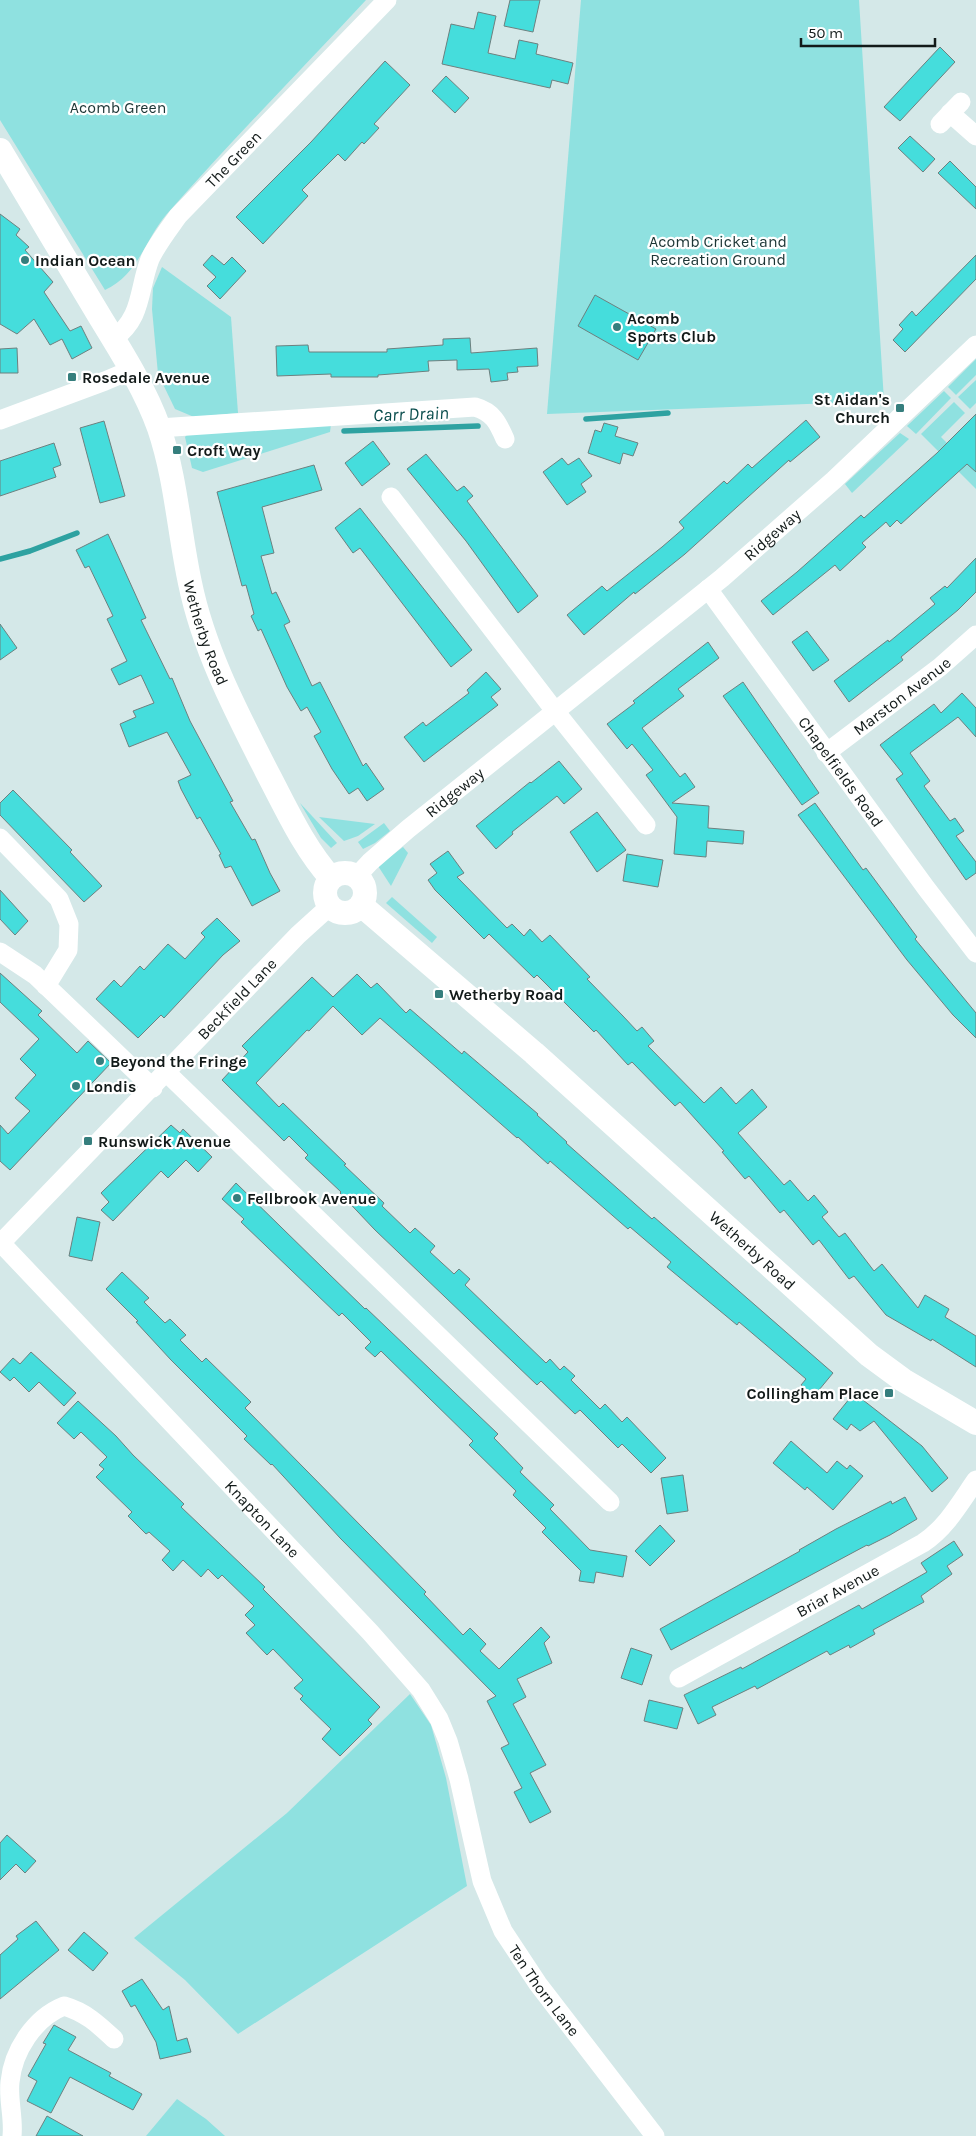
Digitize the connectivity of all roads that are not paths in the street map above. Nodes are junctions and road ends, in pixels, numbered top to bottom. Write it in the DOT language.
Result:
graph roads {
  1 [pos="387,0"];
  2 [pos="951,113"];
  3 [pos="976,136"];
  4 [pos="0,150"];
  5 [pos="113,339"];
  6 [pos="976,345"];
  7 [pos="131,370"];
  8 [pos="0,420"];
  9 [pos="159,428"];
  10 [pos="505,440"];
  11 [pos="391,497"];
  12 [pos="708,589"];
  13 [pos="973,644"];
  14 [pos="555,711"];
  15 [pos="826,753"];
  16 [pos="646,825"];
  17 [pos="0,838"];
  18 [pos="356,877"];
  19 [pos="331,878"];
  20 [pos="360,905"];
  21 [pos="330,906"];
  22 [pos="0,952"];
  23 [pos="976,953"];
  24 [pos="46,986"];
  25 [pos="167,1073"];
  26 [pos="152,1088"];
  27 [pos="0,1244"];
  28 [pos="976,1423"];
  29 [pos="976,1480"];
  30 [pos="610,1502"];
  31 [pos="679,1678"];
  32 [pos="469,1827"];
  33 [pos="114,2039"];
  34 [pos="12,2136"];
  35 [pos="656,2136"];
  1 -- 5 [label="street, The Green"];
  2 -- 3 [label="street"];
  4 -- 5 [label="main road"];
  5 -- 7 [label="main road"];
  6 -- 12 [label="street, Ridgeway"];
  7 -- 8 [label="street"];
  7 -- 9 [label="main road, Wetherby Road"];
  9 -- 10 [label="street"];
  9 -- 19 [label="main road, Wetherby Road"];
  11 -- 14 [label="street"];
  12 -- 14 [label="street, Ridgeway"];
  12 -- 15 [label="street, Chapelfields Road"];
  13 -- 15 [label="street, Marston Avenue"];
  14 -- 16 [label="street"];
  14 -- 18 [label="street, Ridgeway"];
  15 -- 23 [label="street, Chapelfields Road"];
  17 -- 24 [label="street"];
  18 -- 19 [label="main road"];
  18 -- 20 [label="main road"];
  19 -- 21 [label="main road"];
  20 -- 21 [label="main road"];
  20 -- 28 [label="main road, Wetherby Road"];
  21 -- 25 [label="street, Beckfield Lane"];
  22 -- 24 [label="street"];
  24 -- 26 [label="street"];
  25 -- 26 [label="street, Beckfield Lane"];
  25 -- 30 [label="street"];
  26 -- 27 [label="street, Beckfield Lane"];
  27 -- 32 [label="street, Knapton Lane"];
  29 -- 31 [label="street, Briar Avenue"];
  32 -- 35 [label="street, Ten Thorn Lane"];
  33 -- 34 [label="street"];
}
